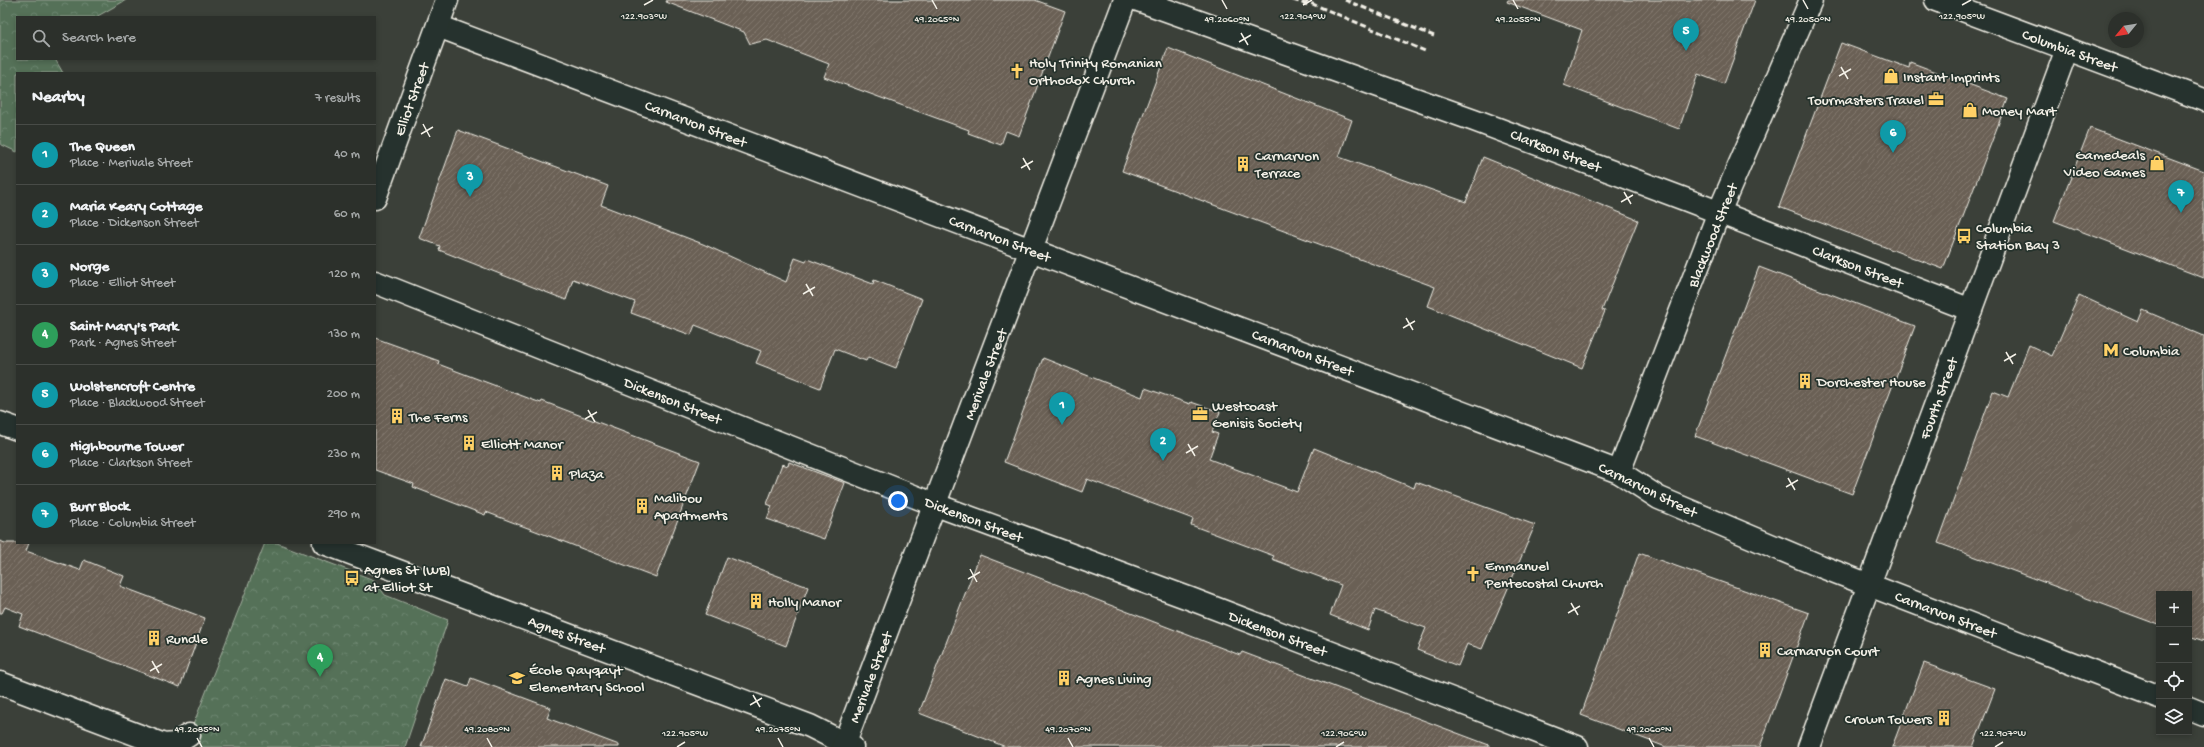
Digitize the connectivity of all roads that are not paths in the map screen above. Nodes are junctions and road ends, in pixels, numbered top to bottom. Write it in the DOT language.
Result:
graph roads {
  1 [pos="447,0"];
  2 [pos="1125,0"];
  3 [pos="1138,0"];
  4 [pos="1811,0"];
  5 [pos="1936,0"];
  6 [pos="438,26"];
  7 [pos="2067,49"];
  8 [pos="2204,100"];
  9 [pos="376,195"];
  10 [pos="1720,212"];
  11 [pos="1032,250"];
  12 [pos="376,282"];
  13 [pos="1971,310"];
  14 [pos="1619,472"];
  15 [pos="936,505"];
  16 [pos="327,544"];
  17 [pos="1868,585"];
  18 [pos="0,683"];
  19 [pos="2156,696"];
  20 [pos="2192,709"];
  21 [pos="2204,714"];
  22 [pos="189,735"];
  23 [pos="1530,739"];
  24 [pos="846,746"];
  25 [pos="1577,747"];
  26 [pos="1809,747"];
  1 -- 6 [label="street, Elliot Street"];
  2 -- 11 [label="street, Merivale Street"];
  3 -- 10 [label="street, Clarkson Street"];
  4 -- 10 [label="street, Blackwood Street"];
  5 -- 7 [label="street, Columbia Street"];
  6 -- 9 [label="street, Elliot Street"];
  6 -- 11 [label="street, Carnarvon Street"];
  7 -- 8 [label="street, Columbia Street"];
  7 -- 13 [label="street, Fourth Street"];
  10 -- 13 [label="street, Clarkson Street"];
  10 -- 14 [label="street, Blackwood Street"];
  11 -- 14 [label="street, Carnarvon Street"];
  11 -- 15 [label="street, Merivale Street"];
  12 -- 15 [label="street, Dickenson Street"];
  13 -- 17 [label="street, Fourth Street"];
  14 -- 17 [label="street, Carnarvon Street"];
  15 -- 23 [label="street, Dickenson Street"];
  15 -- 24 [label="street, Merivale Street"];
  16 -- 24 [label="street, Agnes Street"];
  17 -- 19 [label="street, Carnarvon Street"];
  17 -- 26 [label="street, Fourth Street"];
  18 -- 22 [label="street"];
  20 -- 21 [label="street"];
  23 -- 25 [label="street, Dickenson Street"];
}
